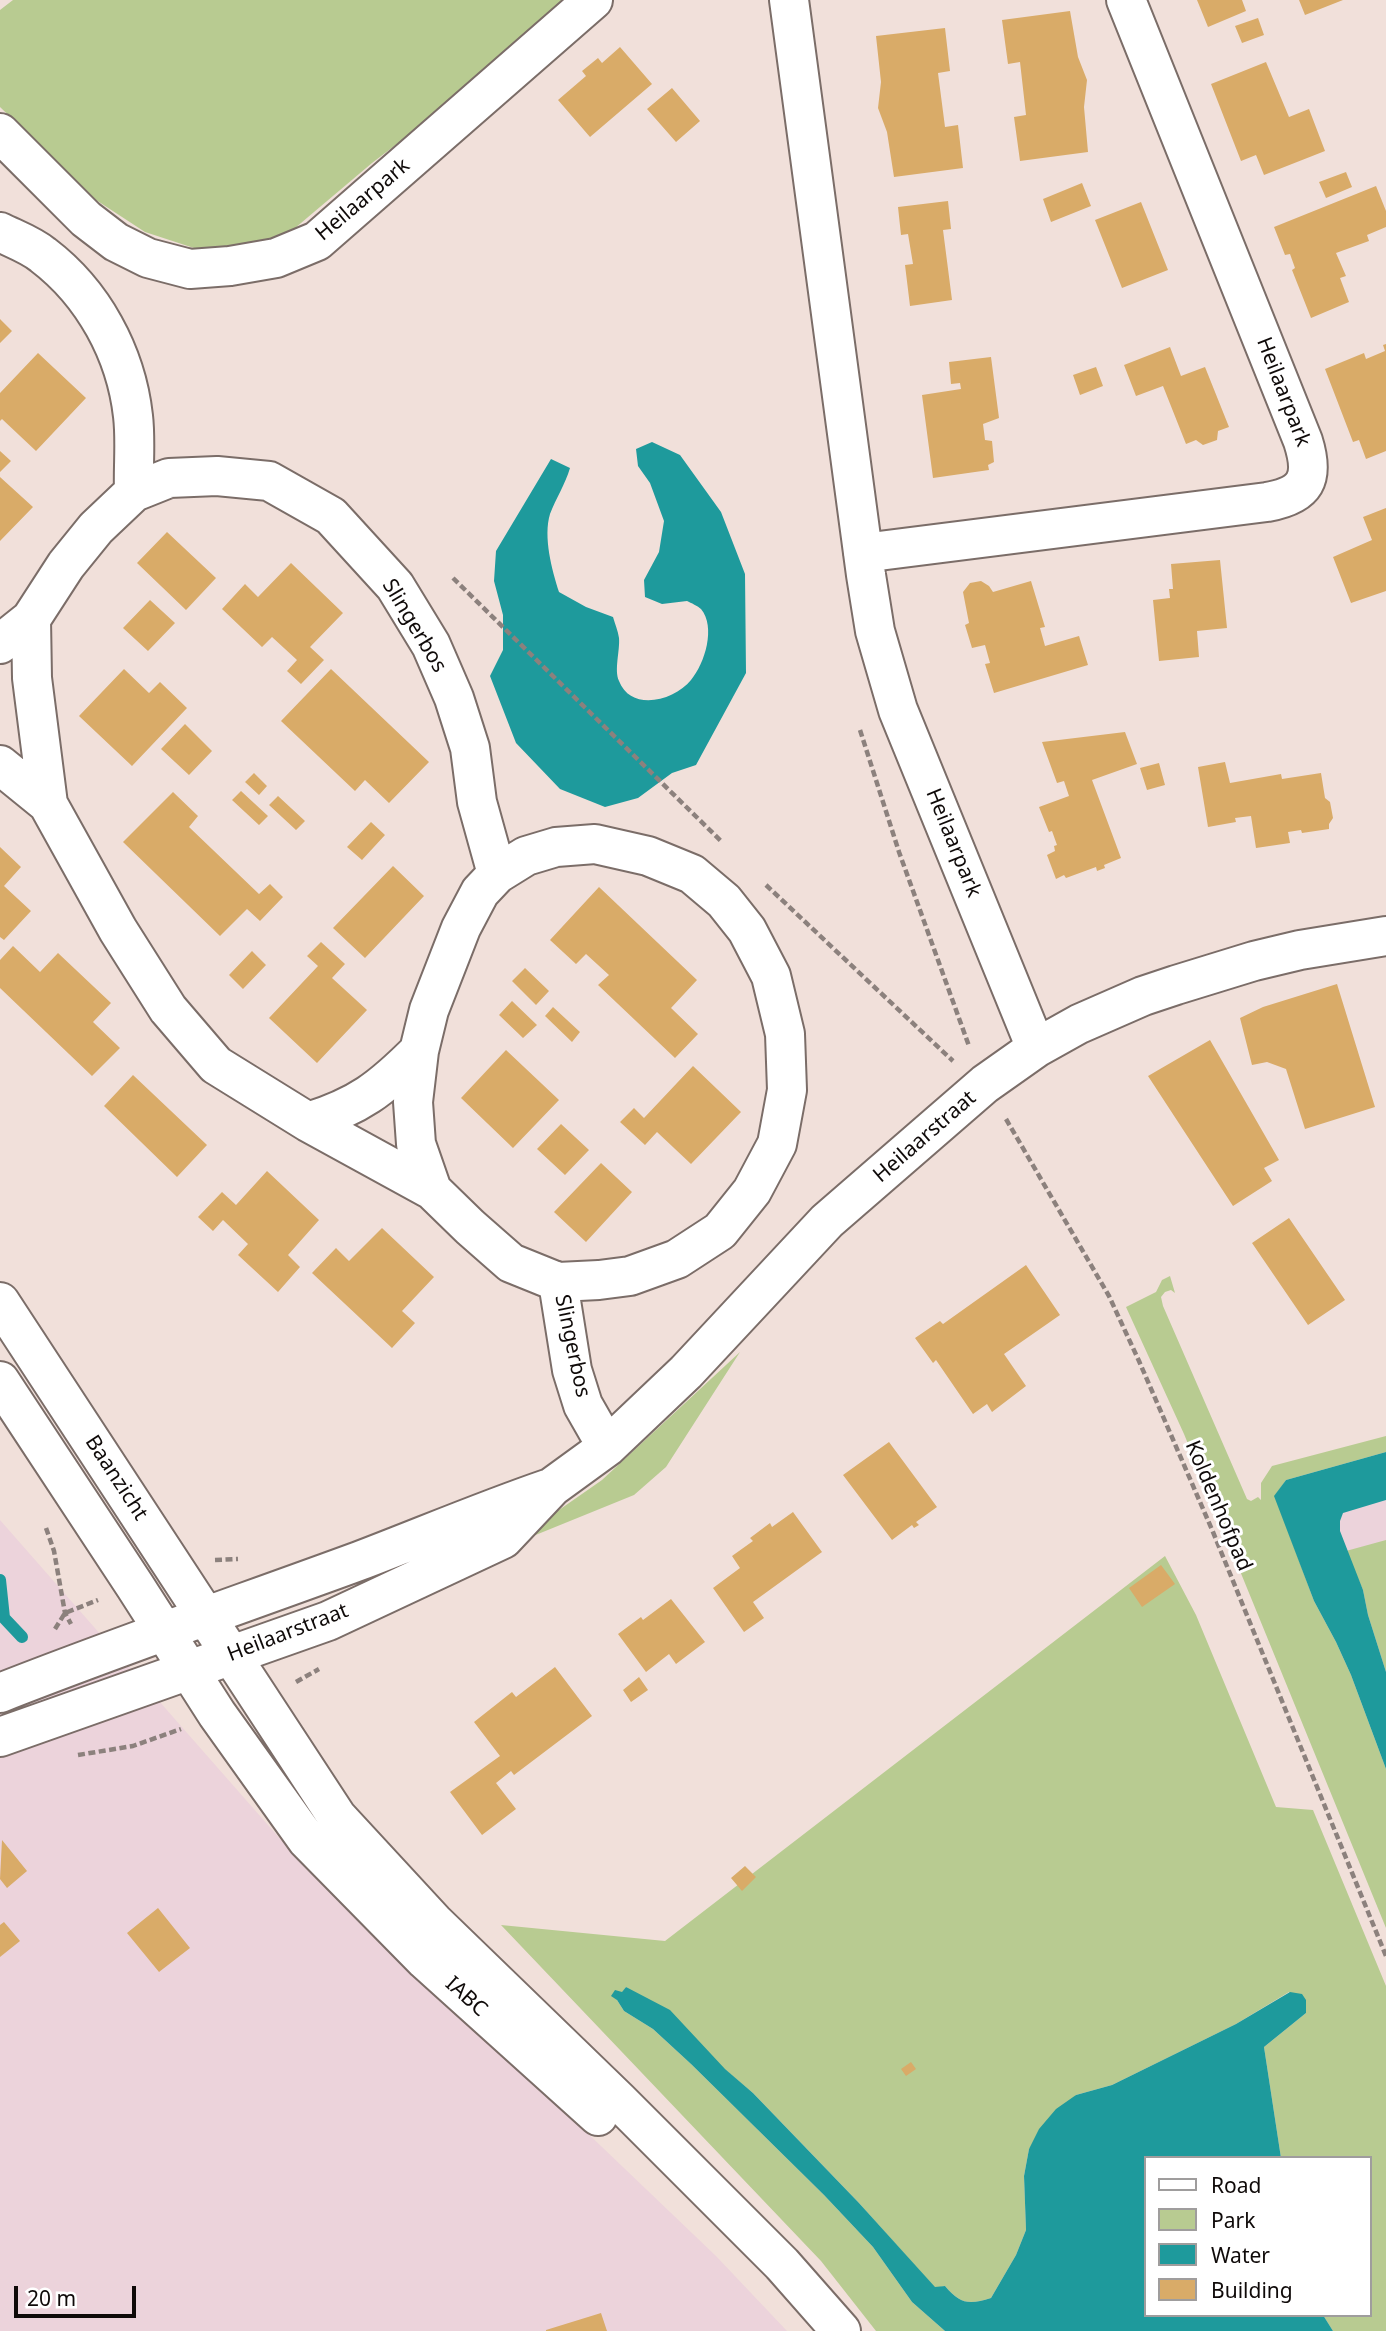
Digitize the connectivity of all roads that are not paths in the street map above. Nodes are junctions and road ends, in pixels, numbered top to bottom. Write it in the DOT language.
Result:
graph roads {
  1 [pos="593,0"];
  2 [pos="789,0"];
  3 [pos="1126,0"];
  4 [pos="0,133"];
  5 [pos="86,219"];
  6 [pos="0,232"];
  7 [pos="49,260"];
  8 [pos="134,492"];
  9 [pos="863,553"];
  10 [pos="32,619"];
  11 [pos="0,644"];
  12 [pos="0,765"];
  13 [pos="48,804"];
  14 [pos="497,874"];
  15 [pos="1386,936"];
  16 [pos="1036,1048"];
  17 [pos="419,1051"];
  18 [pos="308,1122"];
  19 [pos="432,1190"];
  20 [pos="558,1282"];
  21 [pos="0,1302"];
  22 [pos="0,1381"];
  23 [pos="607,1447"];
  24 [pos="552,1487"];
  25 [pos="206,1615"];
  26 [pos="164,1631"];
  27 [pos="232,1654"];
  28 [pos="188,1670"];
  29 [pos="0,1693"];
  30 [pos="0,1737"];
  31 [pos="807,2331"];
  32 [pos="841,2331"];
  1 -- 5 [label="street, Heilaarpark"];
  2 -- 9 [label="street, Heilaarpark"];
  3 -- 9 [label="street, Heilaarpark"];
  4 -- 5 [label="street, Heilaarpark"];
  5 -- 7 [label="street"];
  6 -- 7 [label="street"];
  7 -- 8 [label="street"];
  8 -- 10 [label="street, Slingerbos"];
  8 -- 14 [label="street, Slingerbos"];
  9 -- 16 [label="street, Heilaarpark"];
  10 -- 11 [label="street, Slingerbos"];
  10 -- 13 [label="street, Slingerbos"];
  12 -- 13 [label="street, Slingerbos"];
  13 -- 18 [label="street, Slingerbos"];
  14 -- 17 [label="street, Slingerbos"];
  14 -- 20 [label="street, Slingerbos"];
  15 -- 16 [label="street, Heilaarstraat"];
  16 -- 23 [label="street, Heilaarstraat"];
  17 -- 18 [label="street"];
  17 -- 19 [label="street, Slingerbos"];
  18 -- 19 [label="street, Slingerbos"];
  19 -- 20 [label="street, Slingerbos"];
  20 -- 23 [label="street, Slingerbos"];
  21 -- 25 [label="street, Baanzicht"];
  22 -- 26 [label="street, Baanzicht"];
  23 -- 24 [label="street, Heilaarstraat"];
  24 -- 25 [label="street, Heilaarstraat"];
  24 -- 27 [label="street, Heilaarstraat"];
  25 -- 26 [label="street, Heilaarstraat"];
  25 -- 27 [label="street, Baanzicht"];
  26 -- 28 [label="street, IABC"];
  26 -- 29 [label="street, Heilaarstraat"];
  27 -- 28 [label="street, Heilaarstraat"];
  27 -- 32 [label="street, IABC"];
  28 -- 30 [label="street, Heilaarstraat"];
  28 -- 31 [label="street, IABC"];
}
